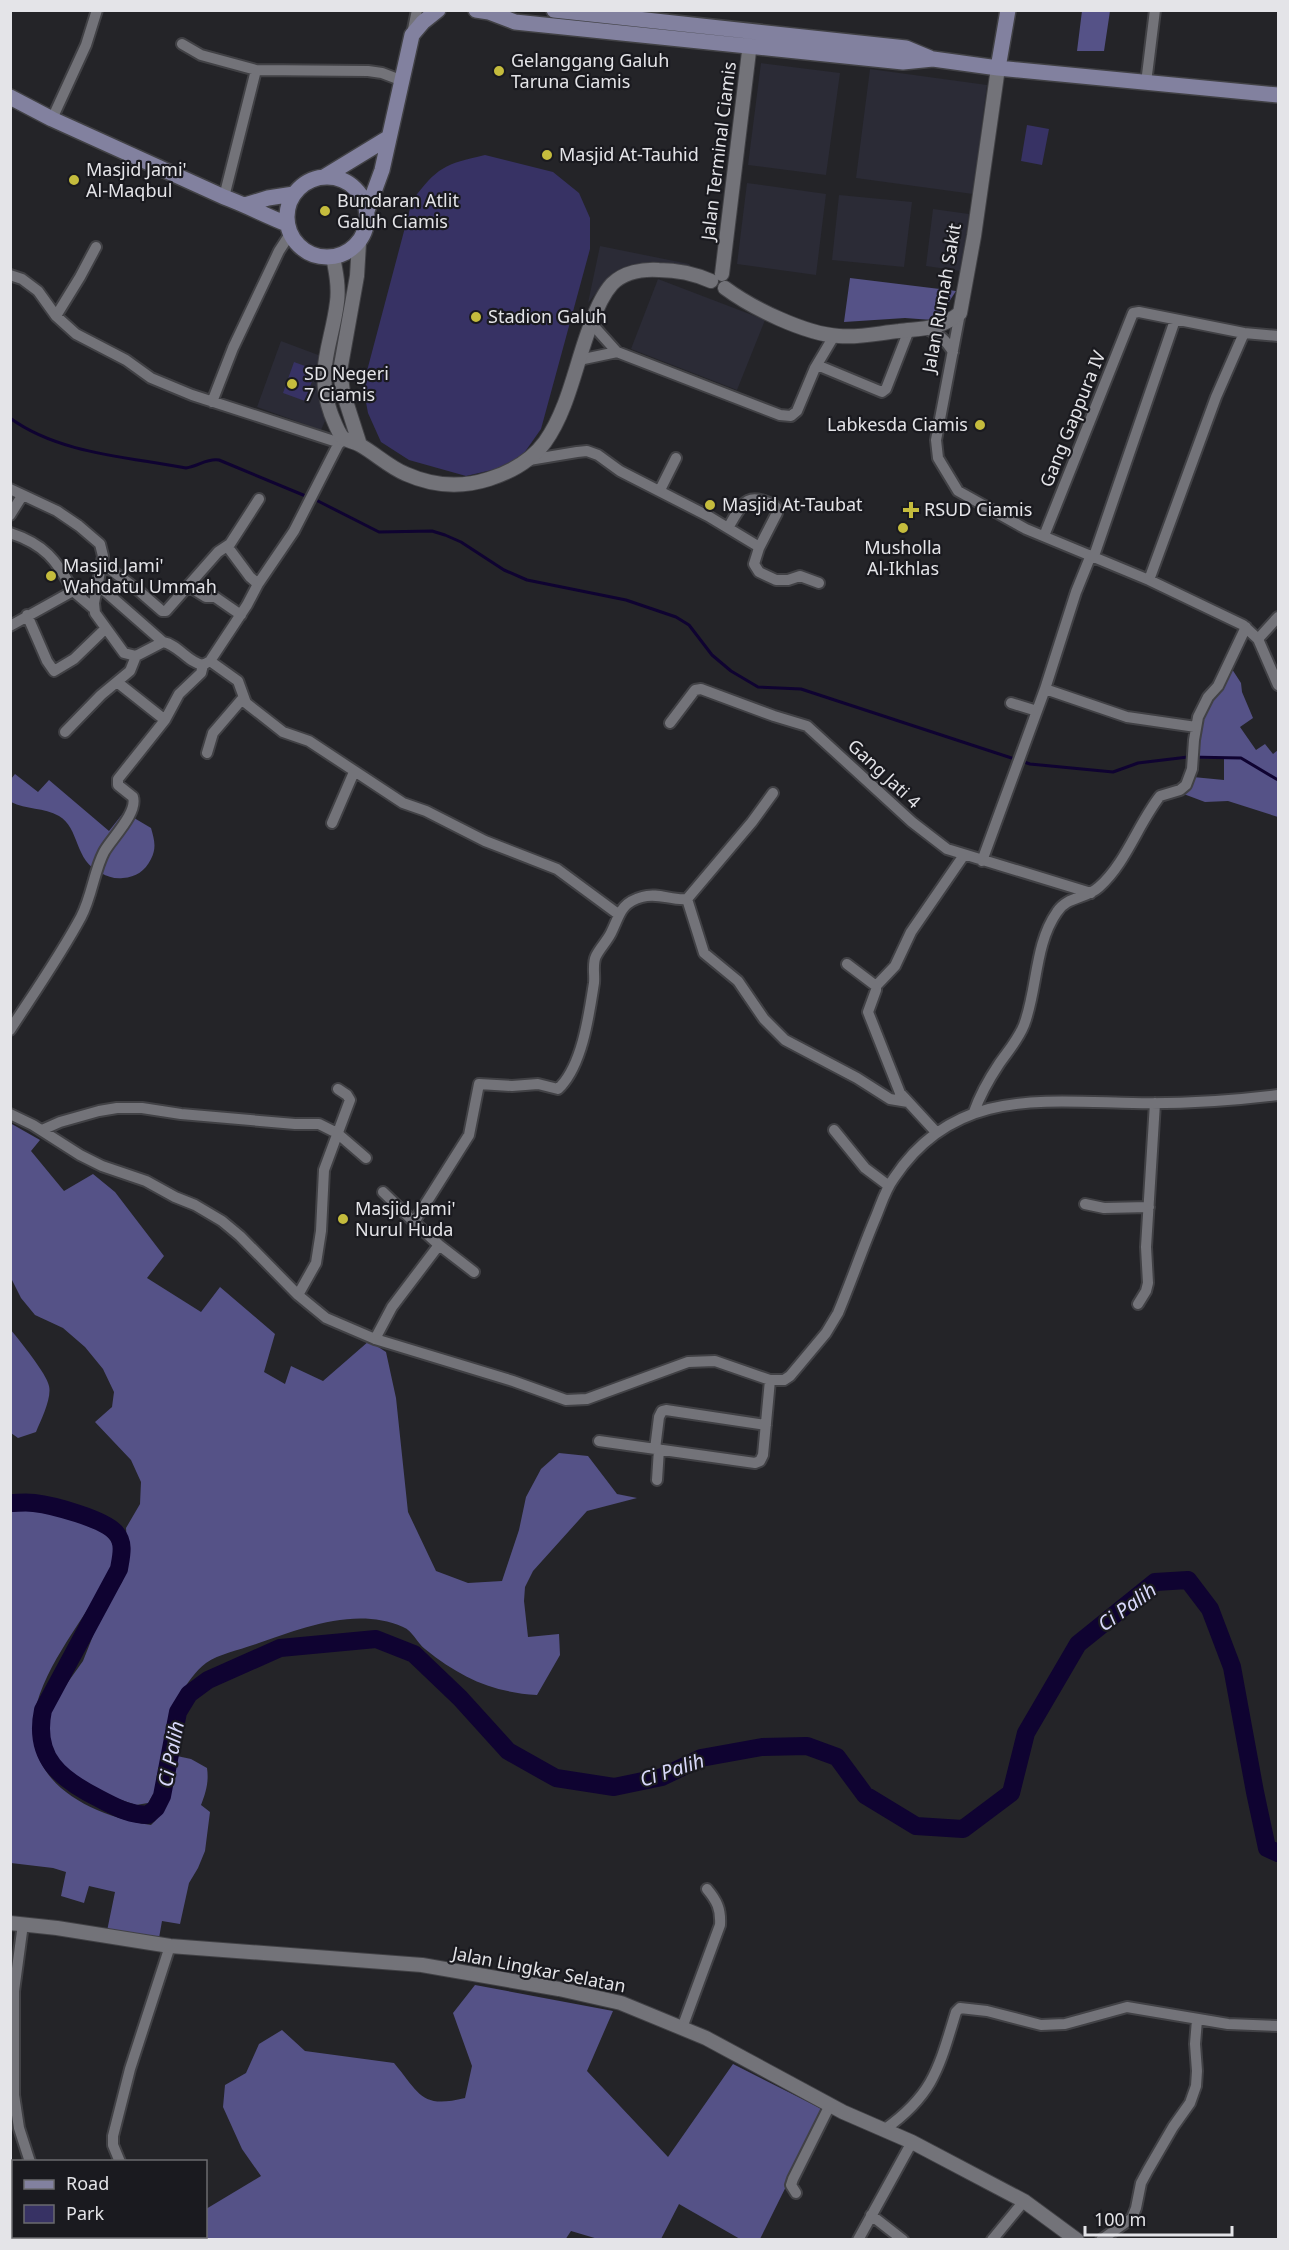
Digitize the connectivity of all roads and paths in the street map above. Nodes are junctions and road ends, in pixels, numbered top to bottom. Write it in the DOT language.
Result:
graph roads {
  1 [pos="97,10"];
  2 [pos="417,10"];
  3 [pos="438,10"];
  4 [pos="554,10"];
  5 [pos="1008,10"];
  6 [pos="1155,10"];
  7 [pos="487,11"];
  8 [pos="639,27"];
  9 [pos="412,35"];
  10 [pos="751,39"];
  11 [pos="182,44"];
  12 [pos="998,68"];
  13 [pos="256,70"];
  14 [pos="403,81"];
  15 [pos="1146,83"];
  16 [pos="1278,95"];
  17 [pos="10,97"];
  18 [pos="52,119"];
  19 [pos="388,138"];
  20 [pos="324,177"];
  21 [pos="294,194"];
  22 [pos="224,197"];
  23 [pos="245,205"];
  24 [pos="367,211"];
  25 [pos="289,229"];
  26 [pos="359,243"];
  27 [pos="96,247"];
  28 [pos="333,257"];
  29 [pos="10,274"];
  30 [pos="719,281"];
  31 [pos="960,313"];
  32 [pos="56,316"];
  33 [pos="1175,320"];
  34 [pos="591,323"];
  35 [pos="927,329"];
  36 [pos="909,330"];
  37 [pos="1244,333"];
  38 [pos="834,336"];
  39 [pos="1278,336"];
  40 [pos="953,351"];
  41 [pos="617,352"];
  42 [pos="579,360"];
  43 [pos="817,365"];
  44 [pos="340,371"];
  45 [pos="324,372"];
  46 [pos="212,402"];
  47 [pos="341,440"];
  48 [pos="360,445"];
  49 [pos="676,458"];
  50 [pos="528,460"];
  51 [pos="10,489"];
  52 [pos="660,490"];
  53 [pos="22,496"];
  54 [pos="259,499"];
  55 [pos="10,515"];
  56 [pos="728,528"];
  57 [pos="10,533"];
  58 [pos="1044,536"];
  59 [pos="227,546"];
  60 [pos="759,548"];
  61 [pos="1092,556"];
  62 [pos="102,563"];
  63 [pos="1149,580"];
  64 [pos="819,583"];
  65 [pos="258,584"];
  66 [pos="98,585"];
  67 [pos="188,586"];
  68 [pos="73,591"];
  69 [pos="93,608"];
  70 [pos="162,611"];
  71 [pos="27,615"];
  72 [pos="241,615"];
  73 [pos="1278,617"];
  74 [pos="10,626"];
  75 [pos="1246,627"];
  76 [pos="147,628"];
  77 [pos="105,629"];
  78 [pos="1258,639"];
  79 [pos="163,642"];
  80 [pos="136,656"];
  81 [pos="206,663"];
  82 [pos="117,682"];
  83 [pos="1278,685"];
  84 [pos="1045,689"];
  85 [pos="243,698"];
  86 [pos="1011,703"];
  87 [pos="1037,711"];
  88 [pos="165,720"];
  89 [pos="670,723"];
  90 [pos="1196,728"];
  91 [pos="65,732"];
  92 [pos="207,753"];
  93 [pos="354,772"];
  94 [pos="773,793"];
  95 [pos="332,823"];
  96 [pos="964,855"];
  97 [pos="982,861"];
  98 [pos="1091,893"];
  99 [pos="687,898"];
  100 [pos="618,914"];
  101 [pos="847,964"];
  102 [pos="876,986"];
  103 [pos="10,1030"];
  104 [pos="338,1089"];
  105 [pos="1278,1095"];
  106 [pos="908,1102"];
  107 [pos="1155,1103"];
  108 [pos="974,1112"];
  109 [pos="10,1114"];
  110 [pos="42,1130"];
  111 [pos="834,1130"];
  112 [pos="936,1132"];
  113 [pos="337,1133"];
  114 [pos="366,1158"];
  115 [pos="889,1186"];
  116 [pos="383,1192"];
  117 [pos="1085,1204"];
  118 [pos="1149,1207"];
  119 [pos="414,1222"];
  120 [pos="438,1245"];
  121 [pos="474,1272"];
  122 [pos="298,1295"];
  123 [pos="1138,1305"];
  124 [pos="375,1339"];
  125 [pos="770,1380"];
  126 [pos="766,1425"];
  127 [pos="599,1441"];
  128 [pos="657,1449"];
  129 [pos="657,1480"];
  130 [pos="707,1889"];
  131 [pos="17,1923"];
  132 [pos="170,1946"];
  133 [pos="1197,2020"];
  134 [pos="1278,2026"];
  135 [pos="682,2028"];
  136 [pos="830,2105"];
  137 [pos="885,2129"];
  138 [pos="912,2142"];
  139 [pos="29,2160"];
  140 [pos="119,2160"];
  141 [pos="796,2193"];
  142 [pos="1024,2201"];
  143 [pos="871,2215"];
  144 [pos="858,2240"];
  145 [pos="903,2240"];
  146 [pos="992,2240"];
  147 [pos="1077,2240"];
  148 [pos="1101,2240"];
  1 -- 18 [label="street"];
  2 -- 9 [label="street"];
  3 -- 9 [label="main road"];
  4 -- 8 [label="main road"];
  5 -- 12 [label="main road, Jalan Rumah Sakit"];
  6 -- 15 [label="street"];
  7 -- 8 [label="main road"];
  8 -- 10 [label="main road"];
  9 -- 14 [label="main road"];
  10 -- 12 [label="main road"];
  10 -- 30 [label="street, Jalan Terminal Ciamis"];
  11 -- 13 [label="street"];
  12 -- 15 [label="main road"];
  12 -- 31 [label="street, Jalan Rumah Sakit"];
  13 -- 14 [label="street"];
  13 -- 22 [label="street"];
  14 -- 19 [label="main road"];
  15 -- 16 [label="main road"];
  17 -- 18 [label="main road"];
  18 -- 22 [label="main road"];
  19 -- 20 [label="main road"];
  19 -- 24 [label="main road"];
  20 -- 21 [label="main road"];
  20 -- 24 [label="main road"];
  21 -- 23 [label="main road"];
  21 -- 25 [label="main road"];
  22 -- 23 [label="main road"];
  23 -- 25 [label="main road"];
  24 -- 26 [label="main road"];
  25 -- 28 [label="main road"];
  25 -- 46 [label="street"];
  26 -- 28 [label="main road"];
  26 -- 44 [label="street"];
  27 -- 32 [label="street"];
  28 -- 45 [label="street"];
  29 -- 32 [label="street"];
  30 -- 34 [label="street"];
  30 -- 38 [label="street"];
  31 -- 35 [label="street"];
  31 -- 40 [label="street, Jalan Rumah Sakit"];
  32 -- 46 [label="street"];
  33 -- 37 [label="street"];
  33 -- 58 [label="street, Gang Gappura IV"];
  33 -- 61 [label="street"];
  34 -- 41 [label="street"];
  34 -- 42 [label="street"];
  35 -- 36 [label="street"];
  35 -- 40 [label="street"];
  36 -- 38 [label="street"];
  36 -- 43 [label="street"];
  37 -- 39 [label="street"];
  37 -- 63 [label="street"];
  38 -- 43 [label="street"];
  40 -- 58 [label="street, Jalan Rumah Sakit"];
  41 -- 42 [label="street"];
  41 -- 43 [label="street"];
  42 -- 50 [label="street"];
  44 -- 45 [label="street"];
  44 -- 48 [label="street"];
  45 -- 47 [label="street"];
  46 -- 47 [label="street"];
  47 -- 48 [label="street"];
  47 -- 65 [label="street"];
  48 -- 50 [label="street"];
  49 -- 52 [label="street"];
  50 -- 52 [label="street"];
  51 -- 53 [label="street"];
  52 -- 56 [label="street"];
  53 -- 55 [label="street"];
  53 -- 62 [label="street"];
  54 -- 59 [label="street"];
  56 -- 60 [label="street"];
  56 -- 60 [label="street"];
  57 -- 68 [label="street"];
  58 -- 61 [label="street, Jalan Rumah Sakit"];
  59 -- 65 [label="street"];
  59 -- 67 [label="street"];
  60 -- 64 [label="street"];
  61 -- 63 [label="street, Jalan Rumah Sakit"];
  61 -- 84 [label="street"];
  62 -- 66 [label="street"];
  62 -- 70 [label="street"];
  63 -- 75 [label="street, Jalan Rumah Sakit"];
  65 -- 72 [label="street"];
  66 -- 69 [label="street"];
  66 -- 76 [label="street"];
  67 -- 70 [label="street"];
  67 -- 72 [label="street"];
  68 -- 69 [label="street"];
  68 -- 71 [label="street"];
  69 -- 77 [label="street"];
  70 -- 76 [label="street"];
  71 -- 74 [label="street"];
  71 -- 77 [label="street"];
  72 -- 81 [label="street"];
  73 -- 78 [label="street"];
  75 -- 78 [label="street, Jalan Rumah Sakit"];
  75 -- 90 [label="street"];
  76 -- 79 [label="street"];
  77 -- 80 [label="street"];
  78 -- 83 [label="street"];
  79 -- 80 [label="street"];
  79 -- 81 [label="street"];
  80 -- 82 [label="street"];
  81 -- 85 [label="street"];
  81 -- 88 [label="street"];
  82 -- 88 [label="street"];
  82 -- 91 [label="street"];
  84 -- 87 [label="street"];
  84 -- 90 [label="street"];
  85 -- 92 [label="street"];
  85 -- 93 [label="street"];
  86 -- 87 [label="street"];
  87 -- 97 [label="street"];
  88 -- 103 [label="street"];
  89 -- 96 [label="street, Gang Jati 4"];
  90 -- 98 [label="street"];
  93 -- 95 [label="street"];
  93 -- 100 [label="street"];
  94 -- 99 [label="street"];
  96 -- 97 [label="street, Gang Jati 4"];
  96 -- 102 [label="street"];
  97 -- 98 [label="street, Gang Jati 4"];
  98 -- 108 [label="street"];
  99 -- 100 [label="street"];
  99 -- 106 [label="street"];
  100 -- 119 [label="street"];
  101 -- 102 [label="street"];
  102 -- 106 [label="street"];
  104 -- 113 [label="street"];
  105 -- 107 [label="street"];
  106 -- 112 [label="street"];
  107 -- 108 [label="street"];
  107 -- 118 [label="street"];
  108 -- 112 [label="street"];
  109 -- 110 [label="street"];
  110 -- 113 [label="street"];
  110 -- 122 [label="street"];
  111 -- 115 [label="street"];
  112 -- 115 [label="street"];
  113 -- 114 [label="street"];
  113 -- 122 [label="street"];
  115 -- 125 [label="street"];
  116 -- 119 [label="street"];
  117 -- 118 [label="street"];
  118 -- 123 [label="street"];
  119 -- 120 [label="street"];
  120 -- 121 [label="street"];
  120 -- 124 [label="street"];
  122 -- 124 [label="street"];
  124 -- 125 [label="street"];
  125 -- 126 [label="street"];
  126 -- 128 [label="street"];
  126 -- 128 [label="street"];
  127 -- 128 [label="street"];
  128 -- 129 [label="street"];
  130 -- 135 [label="street"];
  131 -- 132 [label="street, Jalan Lingkar Selatan"];
  131 -- 139 [label="street"];
  132 -- 135 [label="street, Jalan Lingkar Selatan"];
  132 -- 140 [label="street"];
  133 -- 134 [label="street"];
  133 -- 137 [label="street"];
  133 -- 148 [label="street"];
  135 -- 136 [label="street, Jalan Lingkar Selatan"];
  136 -- 137 [label="street, Jalan Lingkar Selatan"];
  136 -- 141 [label="street"];
  137 -- 138 [label="street, Jalan Lingkar Selatan"];
  138 -- 142 [label="street, Jalan Lingkar Selatan"];
  138 -- 143 [label="street"];
  142 -- 146 [label="street"];
  142 -- 147 [label="street, Jalan Lingkar Selatan"];
  143 -- 144 [label="street"];
  143 -- 145 [label="street"];
}
